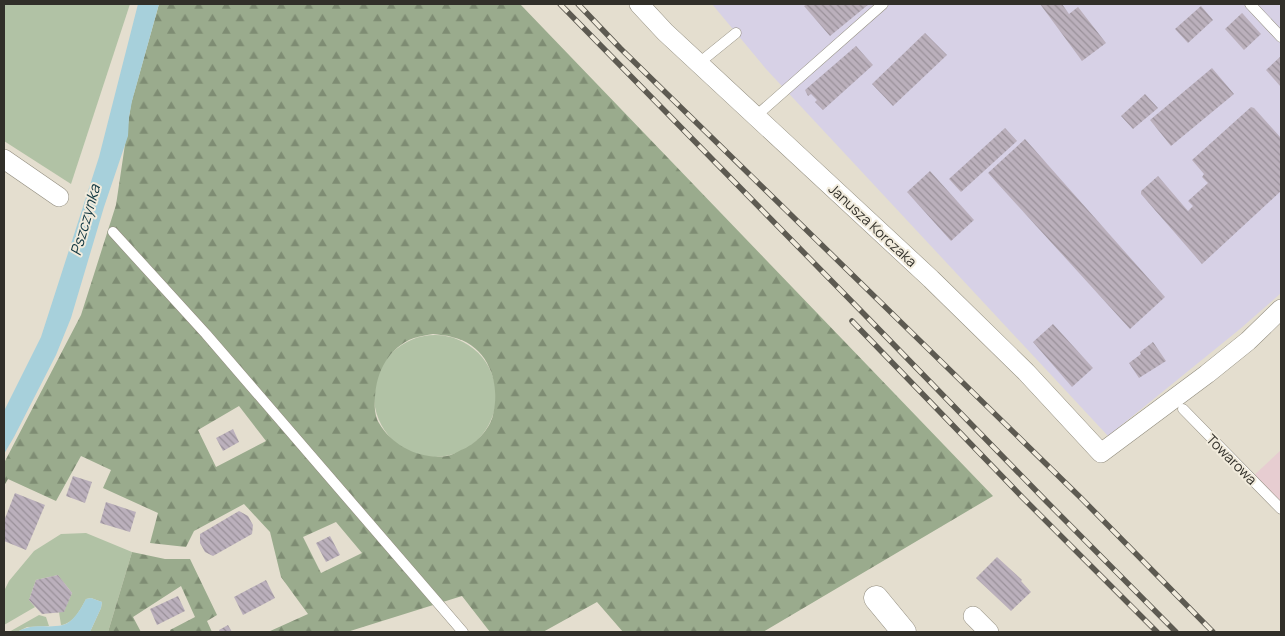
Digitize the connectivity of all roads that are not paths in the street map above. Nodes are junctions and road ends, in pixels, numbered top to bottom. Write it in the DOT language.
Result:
graph roads {
  1 [pos="639,4"];
  2 [pos="883,4"];
  3 [pos="1250,4"];
  4 [pos="736,33"];
  5 [pos="1281,37"];
  6 [pos="699,64"];
  7 [pos="756,116"];
  8 [pos="4,158"];
  9 [pos="59,197"];
  10 [pos="113,232"];
  11 [pos="1281,309"];
  12 [pos="1183,409"];
  13 [pos="1281,509"];
  14 [pos="876,598"];
  15 [pos="973,616"];
  16 [pos="463,632"];
  17 [pos="904,632"];
  18 [pos="989,632"];
  1 -- 6 [label="street, Janusza Korczaka"];
  2 -- 7 [label="lane"];
  3 -- 5 [label="lane"];
  4 -- 6 [label="lane"];
  6 -- 7 [label="street, Janusza Korczaka"];
  7 -- 11 [label="street, Janusza Korczaka"];
  8 -- 9 [label="street"];
  10 -- 16 [label="lane"];
  12 -- 13 [label="lane, Towarowa"];
  14 -- 17 [label="street"];
  15 -- 18 [label="street"];
}
